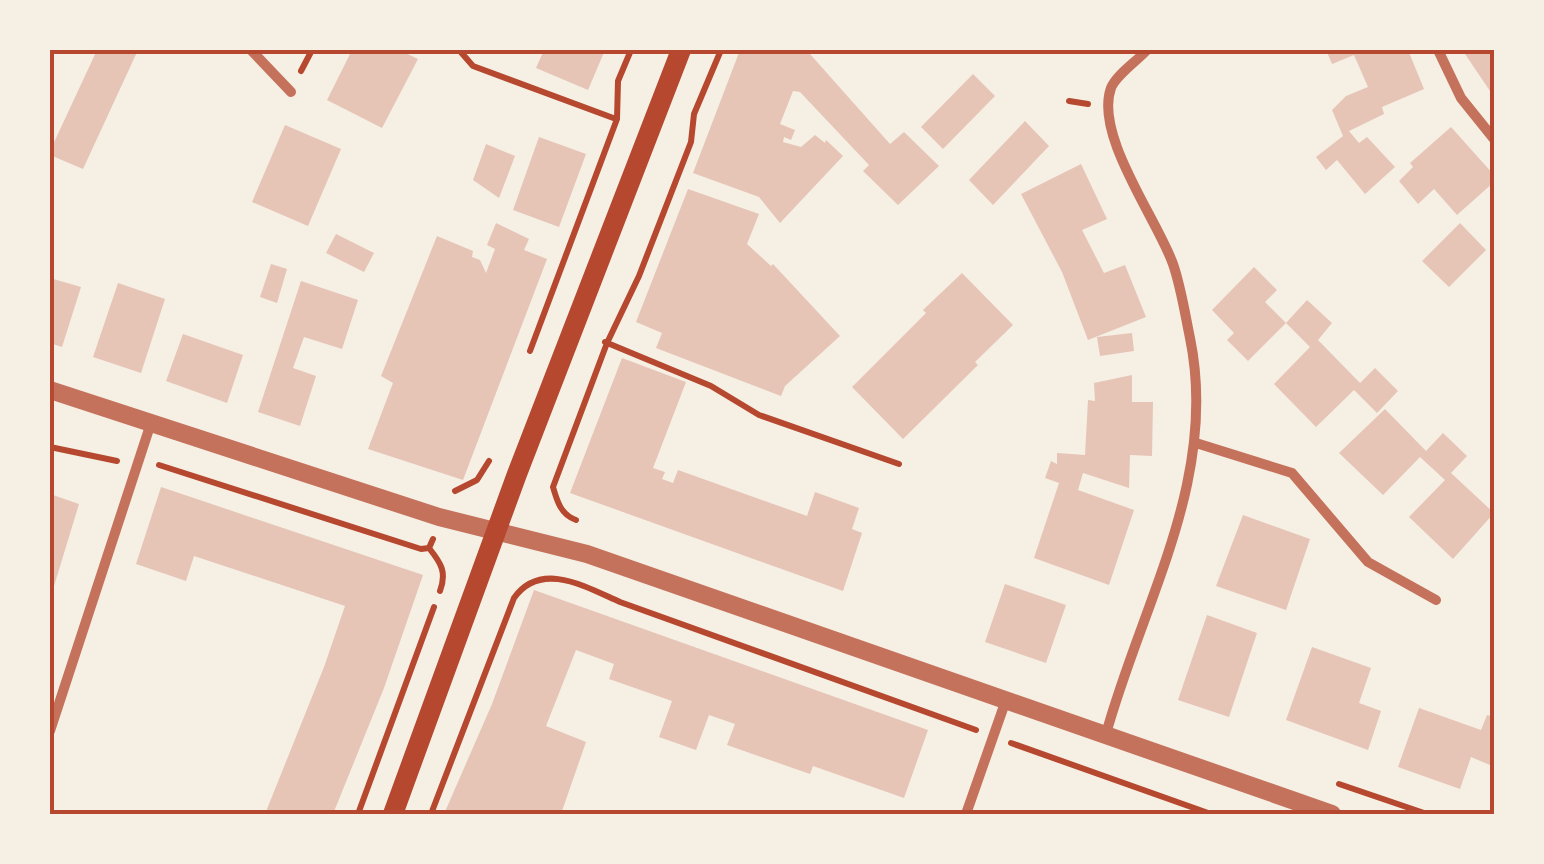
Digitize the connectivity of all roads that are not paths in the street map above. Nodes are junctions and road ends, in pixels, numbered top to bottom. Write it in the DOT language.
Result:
graph roads {
  1 [pos="251,50"];
  2 [pos="681,50"];
  3 [pos="1148,50"];
  4 [pos="1438,50"];
  5 [pos="291,92"];
  6 [pos="1494,139"];
  7 [pos="50,390"];
  8 [pos="151,423"];
  9 [pos="1196,443"];
  10 [pos="498,531"];
  11 [pos="1436,600"];
  12 [pos="1006,700"];
  13 [pos="55,702"];
  14 [pos="50,731"];
  15 [pos="1106,734"];
  16 [pos="393,814"];
  17 [pos="966,814"];
  18 [pos="1332,814"];
  1 -- 5 [label="street"];
  2 -- 10 [label="main road"];
  3 -- 9 [label="street"];
  4 -- 6 [label="street"];
  7 -- 8 [label="street"];
  8 -- 10 [label="street"];
  8 -- 13 [label="street"];
  9 -- 11 [label="street"];
  9 -- 15 [label="street"];
  10 -- 12 [label="street"];
  10 -- 16 [label="main road"];
  12 -- 15 [label="street"];
  12 -- 17 [label="street"];
  13 -- 14 [label="street"];
  15 -- 18 [label="street"];
}
